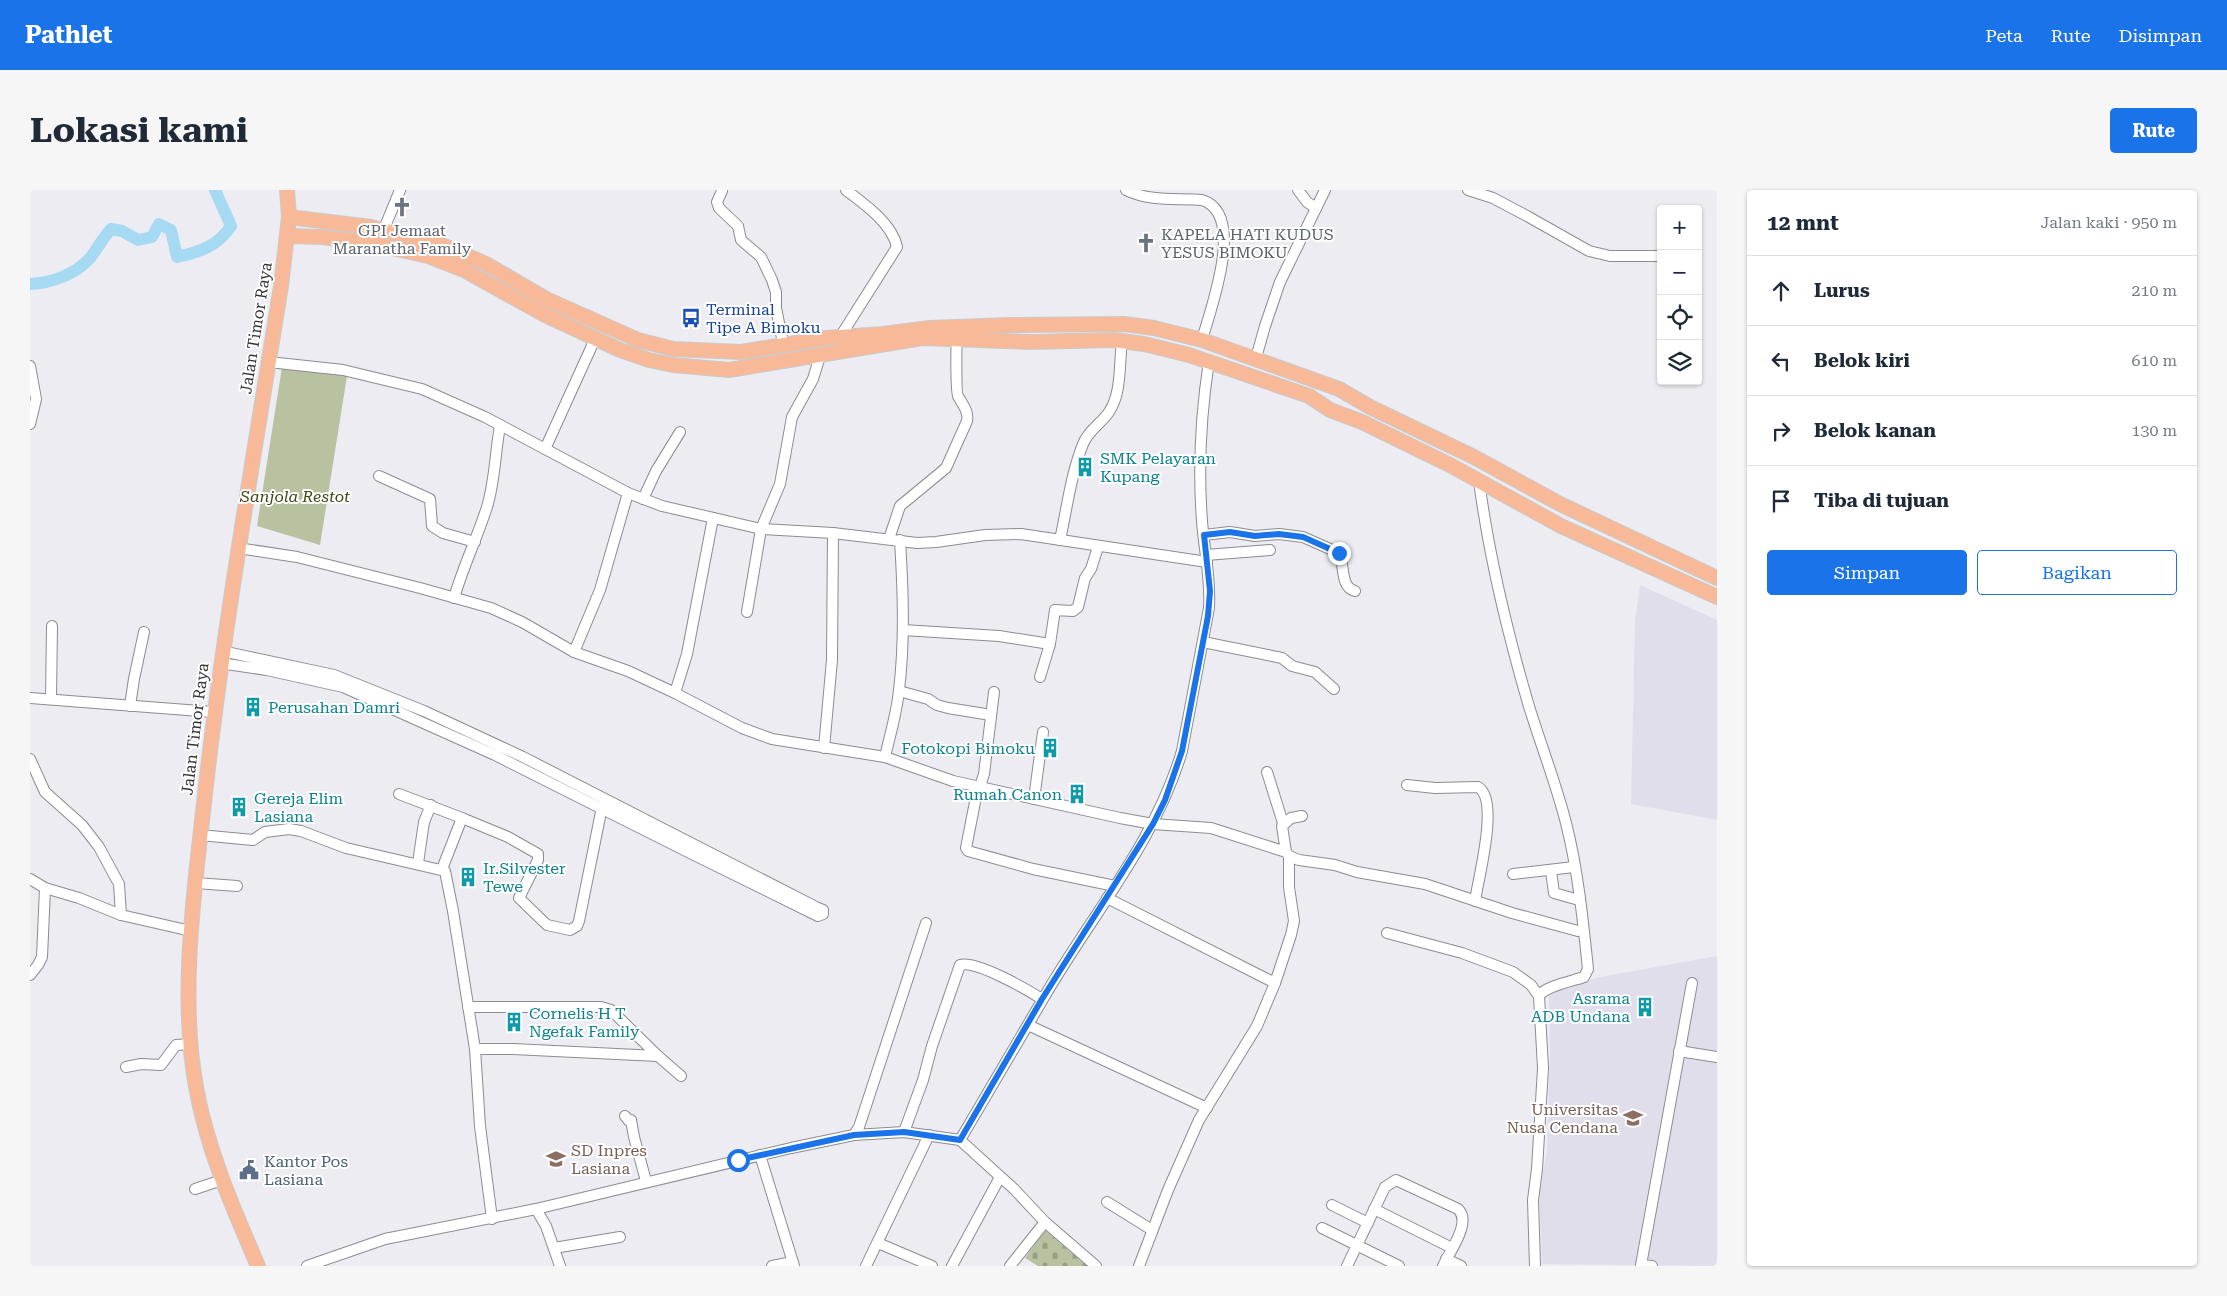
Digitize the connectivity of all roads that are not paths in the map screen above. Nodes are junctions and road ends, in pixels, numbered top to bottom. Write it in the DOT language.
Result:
graph roads {
  1 [pos="287,190"];
  2 [pos="400,190"];
  3 [pos="722,190"];
  4 [pos="846,190"];
  5 [pos="1126,190"];
  6 [pos="1298,190"];
  7 [pos="1325,190"];
  8 [pos="1468,190"];
  9 [pos="1316,208"];
  10 [pos="288,217"];
  11 [pos="384,229"];
  12 [pos="287,236"];
  13 [pos="1657,256"];
  14 [pos="483,262"];
  15 [pos="476,276"];
  16 [pos="1076,324"];
  17 [pos="833,337"];
  18 [pos="595,339"];
  19 [pos="957,340"];
  20 [pos="1076,340"];
  21 [pos="1202,340"];
  22 [pos="1122,341"];
  23 [pos="783,343"];
  24 [pos="703,352"];
  25 [pos="824,355"];
  26 [pos="1256,358"];
  27 [pos="1209,361"];
  28 [pos="268,362"];
  29 [pos="30,366"];
  30 [pos="701,368"];
  31 [pos="30,424"];
  32 [pos="500,426"];
  33 [pos="680,432"];
  34 [pos="1452,446"];
  35 [pos="545,449"];
  36 [pos="1443,462"];
  37 [pos="380,476"];
  38 [pos="1479,481"];
  39 [pos="628,493"];
  40 [pos="643,499"];
  41 [pos="713,518"];
  42 [pos="761,529"];
  43 [pos="833,533"];
  44 [pos="1204,535"];
  45 [pos="889,539"];
  46 [pos="900,540"];
  47 [pos="1060,540"];
  48 [pos="475,542"];
  49 [pos="1098,547"];
  50 [pos="238,548"];
  51 [pos="1270,550"];
  52 [pos="1207,558"];
  53 [pos="1716,577"];
  54 [pos="1355,591"];
  55 [pos="1713,595"];
  56 [pos="454,598"];
  57 [pos="746,612"];
  58 [pos="52,626"];
  59 [pos="903,630"];
  60 [pos="144,632"];
  61 [pos="1203,642"];
  62 [pos="1050,644"];
  63 [pos="574,652"];
  64 [pos="221,657"];
  65 [pos="1040,677"];
  66 [pos="1334,689"];
  67 [pos="899,690"];
  68 [pos="994,692"];
  69 [pos="675,693"];
  70 [pos="30,698"];
  71 [pos="51,698"];
  72 [pos="130,706"];
  73 [pos="213,712"];
  74 [pos="991,715"];
  75 [pos="1043,732"];
  76 [pos="824,748"];
  77 [pos="497,750"];
  78 [pos="884,757"];
  79 [pos="30,759"];
  80 [pos="1267,772"];
  81 [pos="1407,785"];
  82 [pos="980,787"];
  83 [pos="399,794"];
  84 [pos="1034,799"];
  85 [pos="431,805"];
  86 [pos="602,807"];
  87 [pos="1302,816"];
  88 [pos="462,818"];
  89 [pos="1283,823"];
  90 [pos="1153,824"];
  91 [pos="200,835"];
  92 [pos="1288,854"];
  93 [pos="418,863"];
  94 [pos="1574,867"];
  95 [pos="442,869"];
  96 [pos="1551,871"];
  97 [pos="1513,874"];
  98 [pos="30,878"];
  99 [pos="196,883"];
  100 [pos="237,886"];
  101 [pos="1115,886"];
  102 [pos="45,888"];
  103 [pos="1107,898"];
  104 [pos="1579,900"];
  105 [pos="1475,901"];
  106 [pos="121,915"];
  107 [pos="926,923"];
  108 [pos="1582,930"];
  109 [pos="191,931"];
  110 [pos="1388,933"];
  111 [pos="30,974"];
  112 [pos="1275,983"];
  113 [pos="1692,983"];
  114 [pos="1539,996"];
  115 [pos="1042,999"];
  116 [pos="468,1007"];
  117 [pos="1028,1025"];
  118 [pos="191,1044"];
  119 [pos="475,1050"];
  120 [pos="1679,1051"];
  121 [pos="658,1056"];
  122 [pos="1717,1057"];
  123 [pos="126,1067"];
  124 [pos="680,1076"];
  125 [pos="1207,1108"];
  126 [pos="625,1116"];
  127 [pos="904,1132"];
  128 [pos="854,1135"];
  129 [pos="929,1136"];
  130 [pos="960,1140"];
  131 [pos="760,1155"];
  132 [pos="1000,1177"];
  133 [pos="222,1180"];
  134 [pos="646,1181"];
  135 [pos="195,1190"];
  136 [pos="1107,1202"];
  137 [pos="1332,1205"];
  138 [pos="536,1209"];
  139 [pos="1374,1209"];
  140 [pos="492,1218"];
  141 [pos="1046,1222"];
  142 [pos="1368,1223"];
  143 [pos="1322,1228"];
  144 [pos="1152,1230"];
  145 [pos="620,1237"];
  146 [pos="878,1243"];
  147 [pos="1357,1245"];
  148 [pos="554,1248"];
  149 [pos="1452,1248"];
  150 [pos="1445,1262"];
  151 [pos="794,1264"];
  152 [pos="258,1266"];
  153 [pos="306,1266"];
  154 [pos="560,1266"];
  155 [pos="772,1266"];
  156 [pos="866,1266"];
  157 [pos="932,1266"];
  158 [pos="952,1266"];
  159 [pos="1010,1266"];
  160 [pos="1096,1266"];
  161 [pos="1139,1266"];
  162 [pos="1347,1266"];
  163 [pos="1399,1266"];
  164 [pos="1461,1266"];
  165 [pos="1535,1266"];
  166 [pos="1652,1266"];
  1 -- 10 [label="highway, Jalan Timor Raya"];
  2 -- 11 [label="street"];
  3 -- 23 [label="street"];
  4 -- 17 [label="street"];
  5 -- 21 [label="street"];
  6 -- 9 [label="street"];
  7 -- 9 [label="street"];
  8 -- 13 [label="street"];
  9 -- 26 [label="street"];
  10 -- 11 [label="highway"];
  10 -- 12 [label="highway, Jalan Timor Raya"];
  11 -- 14 [label="highway"];
  12 -- 15 [label="highway"];
  12 -- 28 [label="highway, Jalan Timor Raya"];
  14 -- 15 [label="highway"];
  14 -- 24 [label="highway"];
  15 -- 18 [label="highway"];
  16 -- 17 [label="highway"];
  16 -- 20 [label="highway"];
  16 -- 21 [label="highway"];
  17 -- 23 [label="highway"];
  17 -- 25 [label="highway"];
  18 -- 30 [label="highway"];
  18 -- 35 [label="street"];
  19 -- 20 [label="highway"];
  19 -- 25 [label="highway"];
  19 -- 45 [label="street"];
  20 -- 22 [label="highway"];
  21 -- 26 [label="highway"];
  22 -- 27 [label="highway"];
  22 -- 47 [label="street"];
  23 -- 24 [label="highway"];
  24 -- 30 [label="highway"];
  25 -- 30 [label="highway"];
  25 -- 42 [label="street"];
  26 -- 34 [label="highway"];
  27 -- 36 [label="highway"];
  27 -- 44 [label="street"];
  28 -- 32 [label="street"];
  28 -- 50 [label="highway, Jalan Timor Raya"];
  29 -- 31 [label="street"];
  32 -- 35 [label="street"];
  32 -- 48 [label="street"];
  33 -- 40 [label="street"];
  34 -- 36 [label="highway"];
  34 -- 53 [label="highway"];
  35 -- 39 [label="street"];
  36 -- 38 [label="highway"];
  37 -- 48 [label="street"];
  38 -- 55 [label="highway"];
  38 -- 94 [label="street"];
  39 -- 40 [label="street"];
  39 -- 63 [label="street"];
  40 -- 41 [label="street"];
  41 -- 42 [label="street"];
  41 -- 69 [label="street"];
  42 -- 43 [label="street"];
  42 -- 57 [label="street"];
  43 -- 45 [label="street"];
  43 -- 76 [label="street"];
  44 -- 52 [label="street"];
  44 -- 54 [label="street"];
  45 -- 46 [label="street"];
  46 -- 47 [label="street"];
  46 -- 59 [label="street"];
  47 -- 49 [label="street"];
  48 -- 56 [label="street"];
  49 -- 52 [label="street"];
  49 -- 62 [label="street"];
  50 -- 56 [label="street"];
  50 -- 64 [label="highway, Jalan Timor Raya"];
  51 -- 52 [label="street"];
  52 -- 61 [label="street"];
  53 -- 55 [label="highway"];
  56 -- 63 [label="street"];
  58 -- 71 [label="street"];
  59 -- 62 [label="street"];
  59 -- 67 [label="street"];
  60 -- 72 [label="street"];
  61 -- 66 [label="street"];
  61 -- 90 [label="street"];
  62 -- 65 [label="street"];
  63 -- 69 [label="street"];
  64 -- 73 [label="highway, Jalan Timor Raya"];
  64 -- 77 [label="street"];
  67 -- 74 [label="street"];
  67 -- 78 [label="street"];
  68 -- 74 [label="street"];
  69 -- 76 [label="street"];
  70 -- 71 [label="street"];
  71 -- 72 [label="street"];
  72 -- 73 [label="street"];
  73 -- 91 [label="highway, Jalan Timor Raya"];
  74 -- 82 [label="street"];
  75 -- 84 [label="street"];
  76 -- 78 [label="street"];
  77 -- 86 [label="street"];
  77 -- 86 [label="street"];
  78 -- 82 [label="street"];
  79 -- 106 [label="street"];
  80 -- 89 [label="street"];
  81 -- 105 [label="street"];
  82 -- 84 [label="street"];
  82 -- 101 [label="street"];
  83 -- 85 [label="street"];
  84 -- 90 [label="street"];
  85 -- 88 [label="street"];
  85 -- 93 [label="street"];
  86 -- 88 [label="street"];
  87 -- 89 [label="street"];
  88 -- 95 [label="street"];
  89 -- 92 [label="street"];
  90 -- 92 [label="street"];
  90 -- 101 [label="street"];
  91 -- 93 [label="street"];
  91 -- 99 [label="highway, Jalan Timor Raya"];
  92 -- 105 [label="street"];
  92 -- 112 [label="street"];
  93 -- 95 [label="street"];
  94 -- 96 [label="street"];
  94 -- 104 [label="street"];
  95 -- 116 [label="street"];
  96 -- 97 [label="street"];
  96 -- 104 [label="street"];
  98 -- 102 [label="street"];
  99 -- 100 [label="street"];
  99 -- 109 [label="highway, Jalan Timor Raya"];
  101 -- 103 [label="street"];
  102 -- 106 [label="street"];
  102 -- 111 [label="street"];
  103 -- 112 [label="street"];
  103 -- 115 [label="street"];
  104 -- 108 [label="street"];
  105 -- 108 [label="street"];
  106 -- 109 [label="street"];
  107 -- 128 [label="street"];
  108 -- 114 [label="street"];
  109 -- 118 [label="highway, Jalan Timor Raya"];
  110 -- 114 [label="street"];
  112 -- 125 [label="street"];
  113 -- 120 [label="street"];
  114 -- 165 [label="street"];
  115 -- 117 [label="street"];
  115 -- 127 [label="street"];
  116 -- 119 [label="street"];
  116 -- 121 [label="street"];
  117 -- 125 [label="street"];
  117 -- 130 [label="street"];
  118 -- 123 [label="street"];
  118 -- 133 [label="highway, Jalan Timor Raya"];
  119 -- 121 [label="street"];
  119 -- 140 [label="street"];
  120 -- 122 [label="street"];
  120 -- 166 [label="street"];
  121 -- 124 [label="street"];
  125 -- 144 [label="street"];
  126 -- 134 [label="street"];
  127 -- 128 [label="street"];
  127 -- 129 [label="street"];
  128 -- 131 [label="street"];
  129 -- 130 [label="street"];
  129 -- 146 [label="street"];
  130 -- 132 [label="street"];
  131 -- 134 [label="street"];
  131 -- 151 [label="street"];
  132 -- 141 [label="street"];
  132 -- 158 [label="street"];
  133 -- 135 [label="street"];
  133 -- 152 [label="highway, Jalan Timor Raya"];
  134 -- 138 [label="street"];
  136 -- 144 [label="street"];
  137 -- 142 [label="street"];
  138 -- 140 [label="street"];
  138 -- 148 [label="street"];
  139 -- 142 [label="street"];
  139 -- 149 [label="street"];
  139 -- 149 [label="street"];
  140 -- 153 [label="street"];
  141 -- 159 [label="street"];
  141 -- 160 [label="street"];
  142 -- 147 [label="street"];
  143 -- 147 [label="street"];
  144 -- 161 [label="street"];
  145 -- 148 [label="street"];
  146 -- 156 [label="street"];
  146 -- 157 [label="street"];
  147 -- 162 [label="street"];
  147 -- 163 [label="street"];
  148 -- 154 [label="street"];
  149 -- 150 [label="street"];
  150 -- 164 [label="street"];
  151 -- 155 [label="street"];
}
